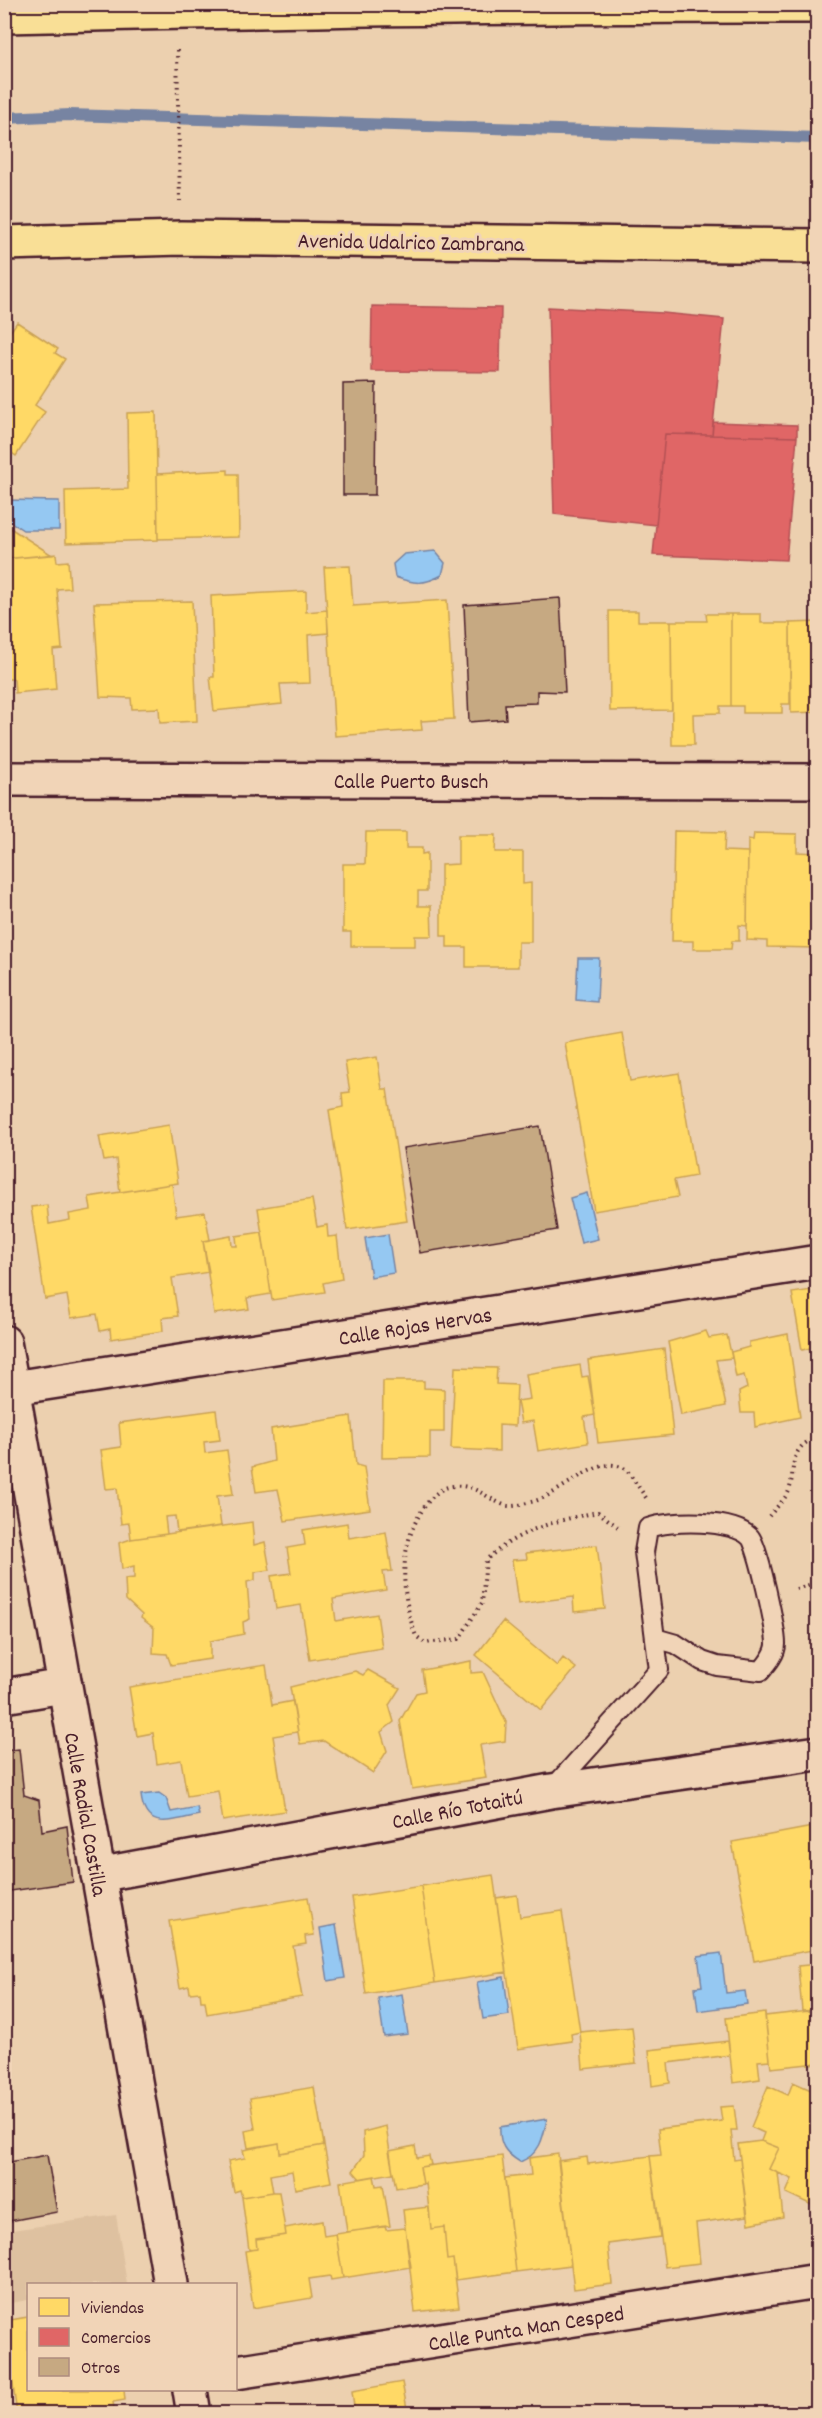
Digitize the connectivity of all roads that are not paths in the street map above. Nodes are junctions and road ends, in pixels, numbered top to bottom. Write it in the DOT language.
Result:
graph roads {
  1 [pos="569,5"];
  2 [pos="818,6"];
  3 [pos="403,8"];
  4 [pos="4,16"];
  5 [pos="4,243"];
  6 [pos="818,246"];
  7 [pos="4,779"];
  8 [pos="818,781"];
  9 [pos="818,1262"];
  10 [pos="4,1342"];
  11 [pos="13,1388"];
  12 [pos="655,1638"];
  13 [pos="63,1686"];
  14 [pos="4,1696"];
  15 [pos="818,1753"];
  16 [pos="551,1791"];
  17 [pos="98,1875"];
  18 [pos="818,2281"];
  19 [pos="171,2283"];
  20 [pos="237,2373"];
  21 [pos="190,2391"];
  22 [pos="194,2414"];
  1 -- 2 [label="highway"];
  1 -- 3 [label="highway"];
  3 -- 4 [label="highway"];
  5 -- 6 [label="highway, Avenida Udalrico Zambrana"];
  7 -- 8 [label="street, Calle Puerto Busch"];
  9 -- 11 [label="street, Calle Rojas Hervas"];
  10 -- 11 [label="street, Calle Radial Castilla"];
  11 -- 13 [label="street, Calle Radial Castilla"];
  12 -- 12 [label="lane"];
  12 -- 16 [label="lane"];
  13 -- 14 [label="street"];
  13 -- 17 [label="street, Calle Radial Castilla"];
  15 -- 16 [label="street, Calle Río Totaitú"];
  16 -- 17 [label="street, Calle Río Totaitú"];
  17 -- 19 [label="street, Calle Radial Castilla"];
  18 -- 20 [label="street, Calle Punta Man Cesped"];
  21 -- 22 [label="street"];
}
